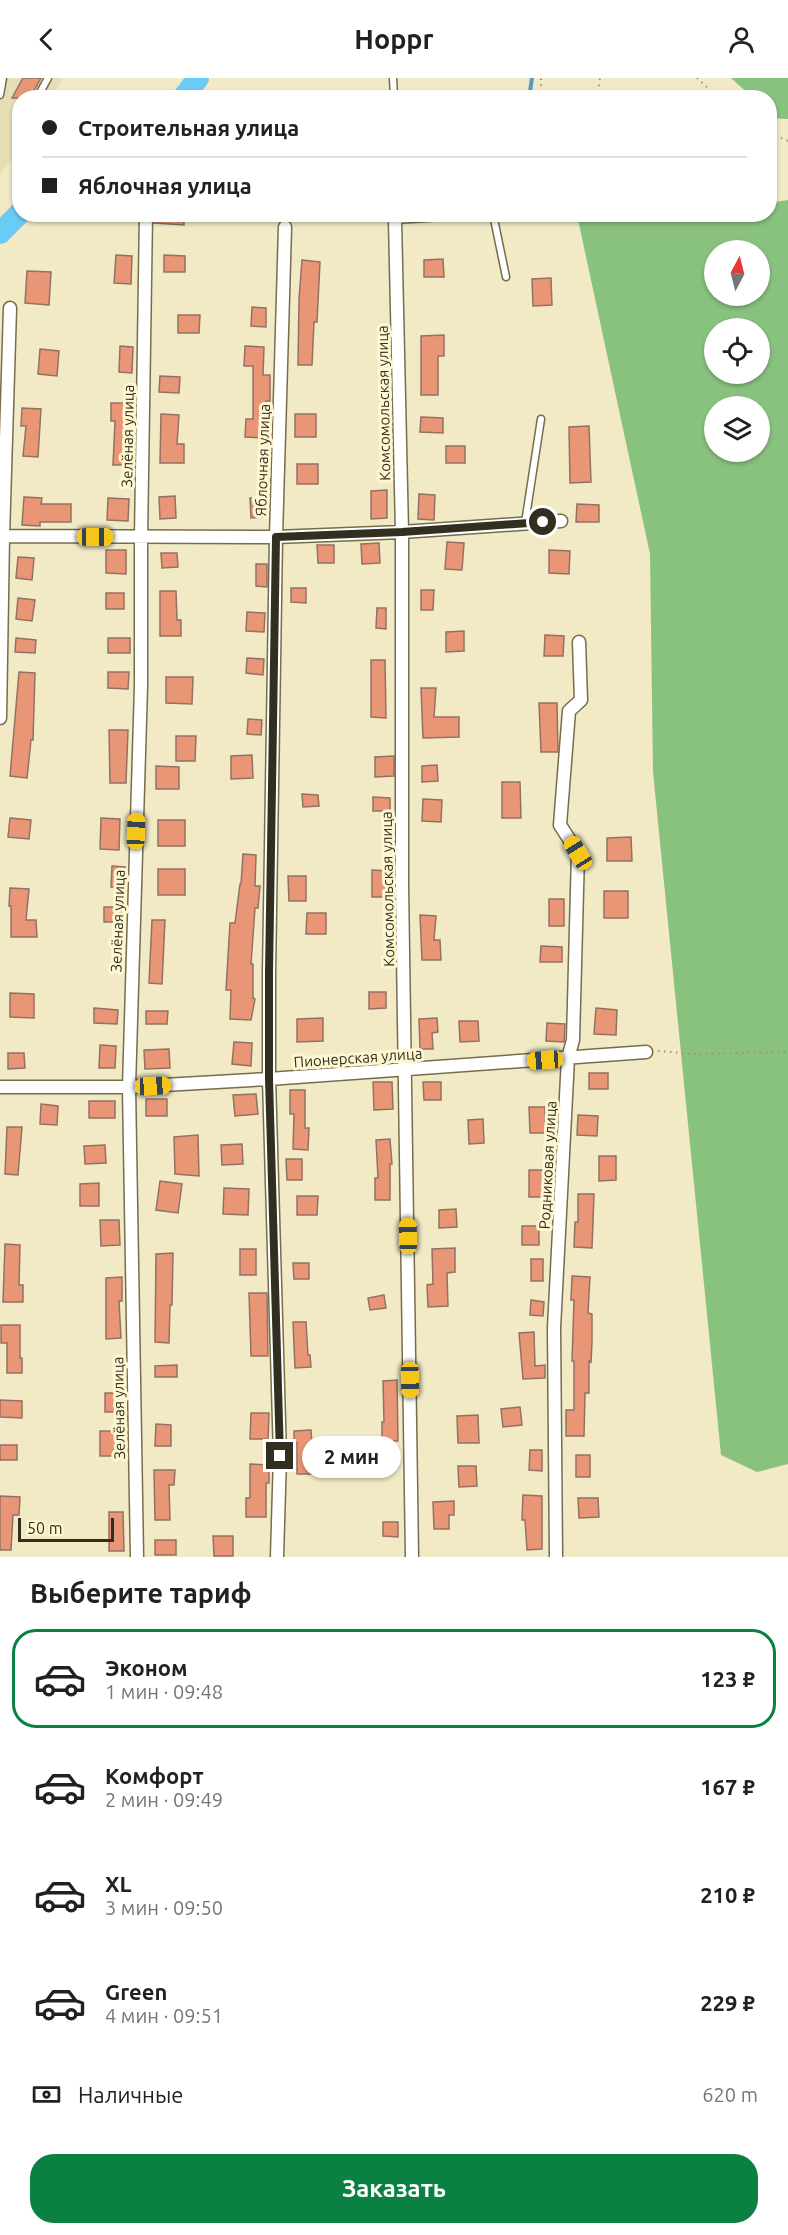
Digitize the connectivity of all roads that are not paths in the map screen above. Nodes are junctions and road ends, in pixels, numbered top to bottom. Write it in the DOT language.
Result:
graph roads {
  1 [pos="3,78"];
  2 [pos="0,95"];
  3 [pos="146,222"];
  4 [pos="395,222"];
  5 [pos="494,222"];
  6 [pos="285,227"];
  7 [pos="507,277"];
  8 [pos="10,308"];
  9 [pos="541,419"];
  10 [pos="561,521"];
  11 [pos="525,523"];
  12 [pos="402,532"];
  13 [pos="1,536"];
  14 [pos="276,537"];
  15 [pos="141,538"];
  16 [pos="579,642"];
  17 [pos="0,685"];
  18 [pos="0,718"];
  19 [pos="646,1052"];
  20 [pos="568,1058"];
  21 [pos="406,1069"];
  22 [pos="269,1079"];
  23 [pos="0,1087"];
  24 [pos="129,1087"];
  25 [pos="137,1557"];
  26 [pos="277,1557"];
  27 [pos="412,1557"];
  28 [pos="555,1557"];
  1 -- 2 [label="lane"];
  3 -- 15 [label="street, Зелёная улица"];
  4 -- 12 [label="street, Комсомольская улица"];
  5 -- 7 [label="lane"];
  6 -- 14 [label="street, Яблочная улица"];
  8 -- 13 [label="street"];
  9 -- 11 [label="lane"];
  10 -- 11 [label="street"];
  11 -- 12 [label="street"];
  12 -- 14 [label="street"];
  12 -- 21 [label="street, Комсомольская улица"];
  13 -- 15 [label="street"];
  13 -- 17 [label="street"];
  14 -- 15 [label="street"];
  14 -- 22 [label="street, Яблочная улица"];
  15 -- 24 [label="street, Зелёная улица"];
  16 -- 20 [label="street, Родниковая улица"];
  17 -- 18 [label="street"];
  19 -- 20 [label="street, Пионерская улица"];
  20 -- 21 [label="street, Пионерская улица"];
  20 -- 28 [label="street, Родниковая улица"];
  21 -- 22 [label="street, Пионерская улица"];
  21 -- 27 [label="street, Комсомольская улица"];
  22 -- 24 [label="street, Пионерская улица"];
  22 -- 26 [label="street, Яблочная улица"];
  23 -- 24 [label="street, Пионерская улица"];
  24 -- 25 [label="street, Зелёная улица"];
}
